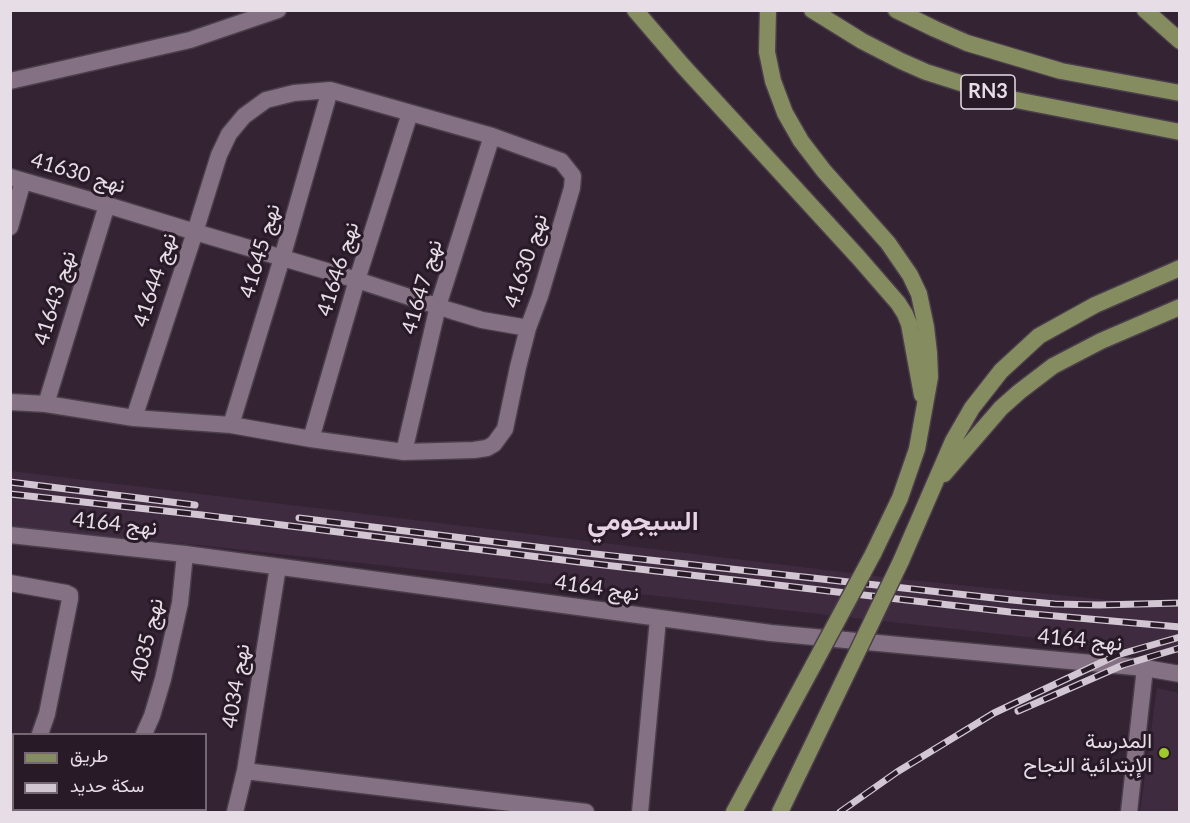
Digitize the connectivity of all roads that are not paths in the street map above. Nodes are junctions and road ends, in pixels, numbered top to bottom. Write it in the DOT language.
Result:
graph roads {
  1 [pos="278,10"];
  2 [pos="635,10"];
  3 [pos="768,10"];
  4 [pos="812,10"];
  5 [pos="896,10"];
  6 [pos="1146,13"];
  7 [pos="1179,41"];
  8 [pos="10,81"];
  9 [pos="330,90"];
  10 [pos="1179,93"];
  11 [pos="410,113"];
  12 [pos="1179,132"];
  13 [pos="492,135"];
  14 [pos="219,155"];
  15 [pos="17,179"];
  16 [pos="107,205"];
  17 [pos="10,227"];
  18 [pos="195,232"];
  19 [pos="282,258"];
  20 [pos="1179,268"];
  21 [pos="357,280"];
  22 [pos="438,306"];
  23 [pos="1179,307"];
  24 [pos="528,328"];
  25 [pos="10,402"];
  26 [pos="46,404"];
  27 [pos="924,407"];
  28 [pos="134,418"];
  29 [pos="231,424"];
  30 [pos="311,439"];
  31 [pos="404,452"];
  32 [pos="934,487"];
  33 [pos="10,535"];
  34 [pos="185,554"];
  35 [pos="278,567"];
  36 [pos="10,583"];
  37 [pos="658,619"];
  38 [pos="1145,668"];
  39 [pos="1179,674"];
  40 [pos="41,733"];
  41 [pos="145,733"];
  42 [pos="245,771"];
  43 [pos="236,813"];
  44 [pos="586,813"];
  45 [pos="640,813"];
  46 [pos="734,813"];
  47 [pos="780,813"];
  48 [pos="1129,813"];
  1 -- 8 [label="street"];
  2 -- 27 [label="main road"];
  3 -- 27 [label="main road"];
  4 -- 12 [label="main road, RN3"];
  5 -- 10 [label="main road, RN3"];
  6 -- 7 [label="main road"];
  9 -- 11 [label="street, نهج 41630"];
  9 -- 14 [label="street, نهج 41630"];
  9 -- 19 [label="street, نهج 41645"];
  11 -- 13 [label="street, نهج 41630"];
  11 -- 21 [label="street, نهج 41646"];
  13 -- 22 [label="street, نهج 41647"];
  13 -- 24 [label="street, نهج 41630"];
  14 -- 18 [label="street, نهج 41644"];
  15 -- 16 [label="street, نهج 41630"];
  15 -- 17 [label="street"];
  16 -- 18 [label="street, نهج 41630"];
  16 -- 26 [label="street, نهج 41643"];
  18 -- 19 [label="street, نهج 41630"];
  18 -- 28 [label="street, نهج 41644"];
  19 -- 21 [label="street, نهج 41630"];
  19 -- 29 [label="street, نهج 41645"];
  20 -- 32 [label="main road"];
  21 -- 22 [label="street, نهج 41630"];
  21 -- 30 [label="street, نهج 41646"];
  22 -- 24 [label="street, نهج 41630"];
  22 -- 31 [label="street, نهج 41647"];
  23 -- 32 [label="main road"];
  24 -- 31 [label="street"];
  25 -- 26 [label="street"];
  26 -- 28 [label="street"];
  27 -- 46 [label="main road, bridge"];
  28 -- 29 [label="street"];
  29 -- 30 [label="street"];
  30 -- 31 [label="street"];
  32 -- 47 [label="main road, bridge"];
  33 -- 34 [label="street, نهج 4164"];
  34 -- 35 [label="street, نهج 4164"];
  34 -- 41 [label="street, نهج 4035"];
  35 -- 37 [label="street, نهج 4164"];
  35 -- 42 [label="street, نهج 4034"];
  36 -- 40 [label="street"];
  37 -- 38 [label="street, نهج 4164"];
  37 -- 45 [label="street"];
  38 -- 39 [label="street, نهج 4164"];
  38 -- 48 [label="street"];
  42 -- 43 [label="street, نهج 4034"];
  42 -- 44 [label="street"];
}
